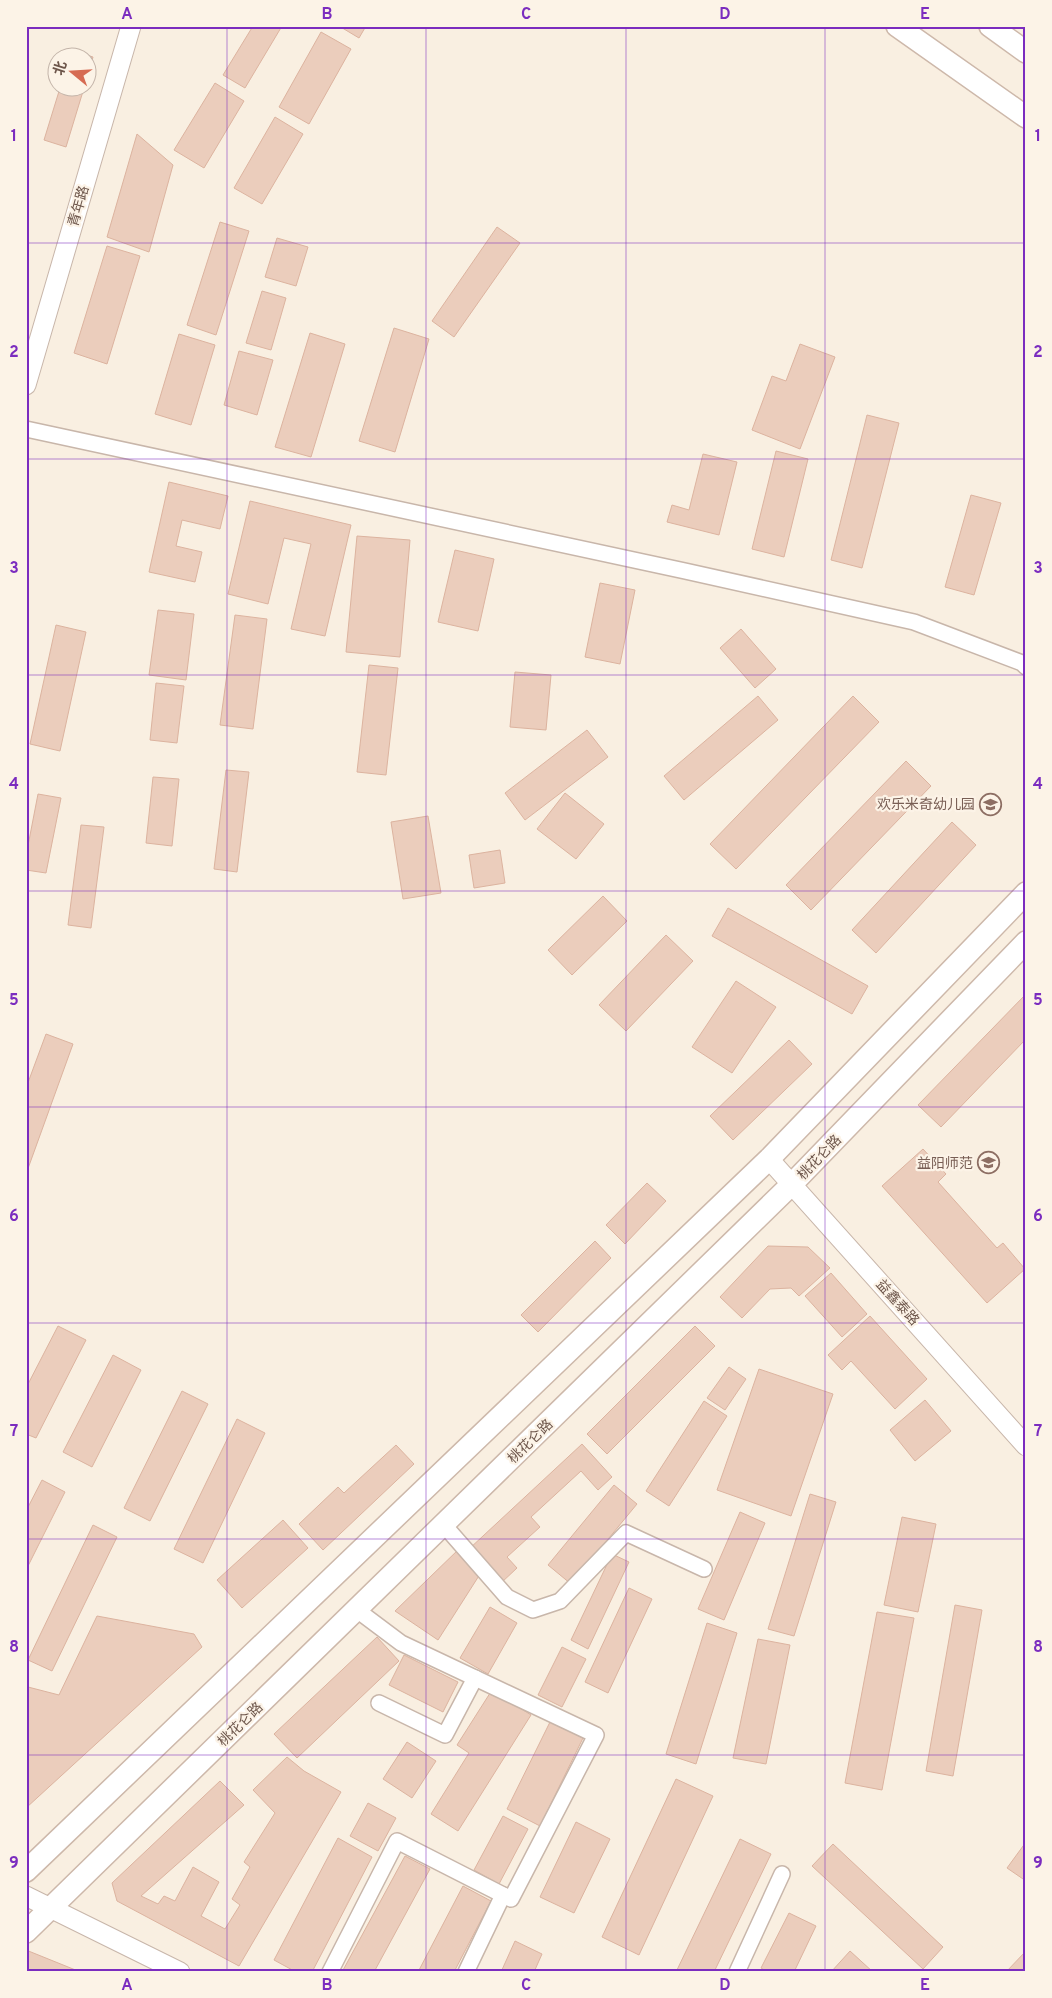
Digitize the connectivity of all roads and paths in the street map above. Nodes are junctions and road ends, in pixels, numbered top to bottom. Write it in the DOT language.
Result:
graph roads {
  1 [pos="131,26"];
  2 [pos="897,26"];
  3 [pos="990,26"];
  4 [pos="1026,52"];
  5 [pos="1026,117"];
  6 [pos="26,385"];
  7 [pos="26,429"];
  8 [pos="1026,667"];
  9 [pos="1026,893"];
  10 [pos="1026,942"];
  11 [pos="769,1160"];
  12 [pos="792,1184"];
  13 [pos="1026,1446"];
  14 [pos="444,1525"];
  15 [pos="704,1569"];
  16 [pos="357,1610"];
  17 [pos="475,1678"];
  18 [pos="379,1703"];
  19 [pos="26,1871"];
  20 [pos="782,1874"];
  21 [pos="503,1895"];
  22 [pos="26,1896"];
  23 [pos="52,1908"];
  24 [pos="26,1932"];
  25 [pos="180,1972"];
  26 [pos="330,1972"];
  27 [pos="466,1972"];
  28 [pos="737,1972"];
  1 -- 6 [label="street, 青年路"];
  2 -- 5 [label="main road"];
  3 -- 4 [label="main road"];
  7 -- 8 [label="street"];
  9 -- 11 [label="main road"];
  10 -- 12 [label="main road, 桃花仑路"];
  11 -- 12 [label="street, 益鑫泰路"];
  11 -- 19 [label="main road"];
  12 -- 13 [label="street, 益鑫泰路"];
  12 -- 14 [label="main road, 桃花仑路"];
  14 -- 15 [label="street"];
  14 -- 16 [label="main road, 桃花仑路"];
  16 -- 17 [label="street"];
  16 -- 23 [label="main road, 桃花仑路"];
  17 -- 18 [label="street"];
  17 -- 21 [label="street"];
  20 -- 28 [label="street"];
  21 -- 26 [label="street"];
  21 -- 27 [label="street"];
  22 -- 23 [label="street"];
  23 -- 24 [label="main road, 桃花仑路"];
  23 -- 25 [label="street"];
}
